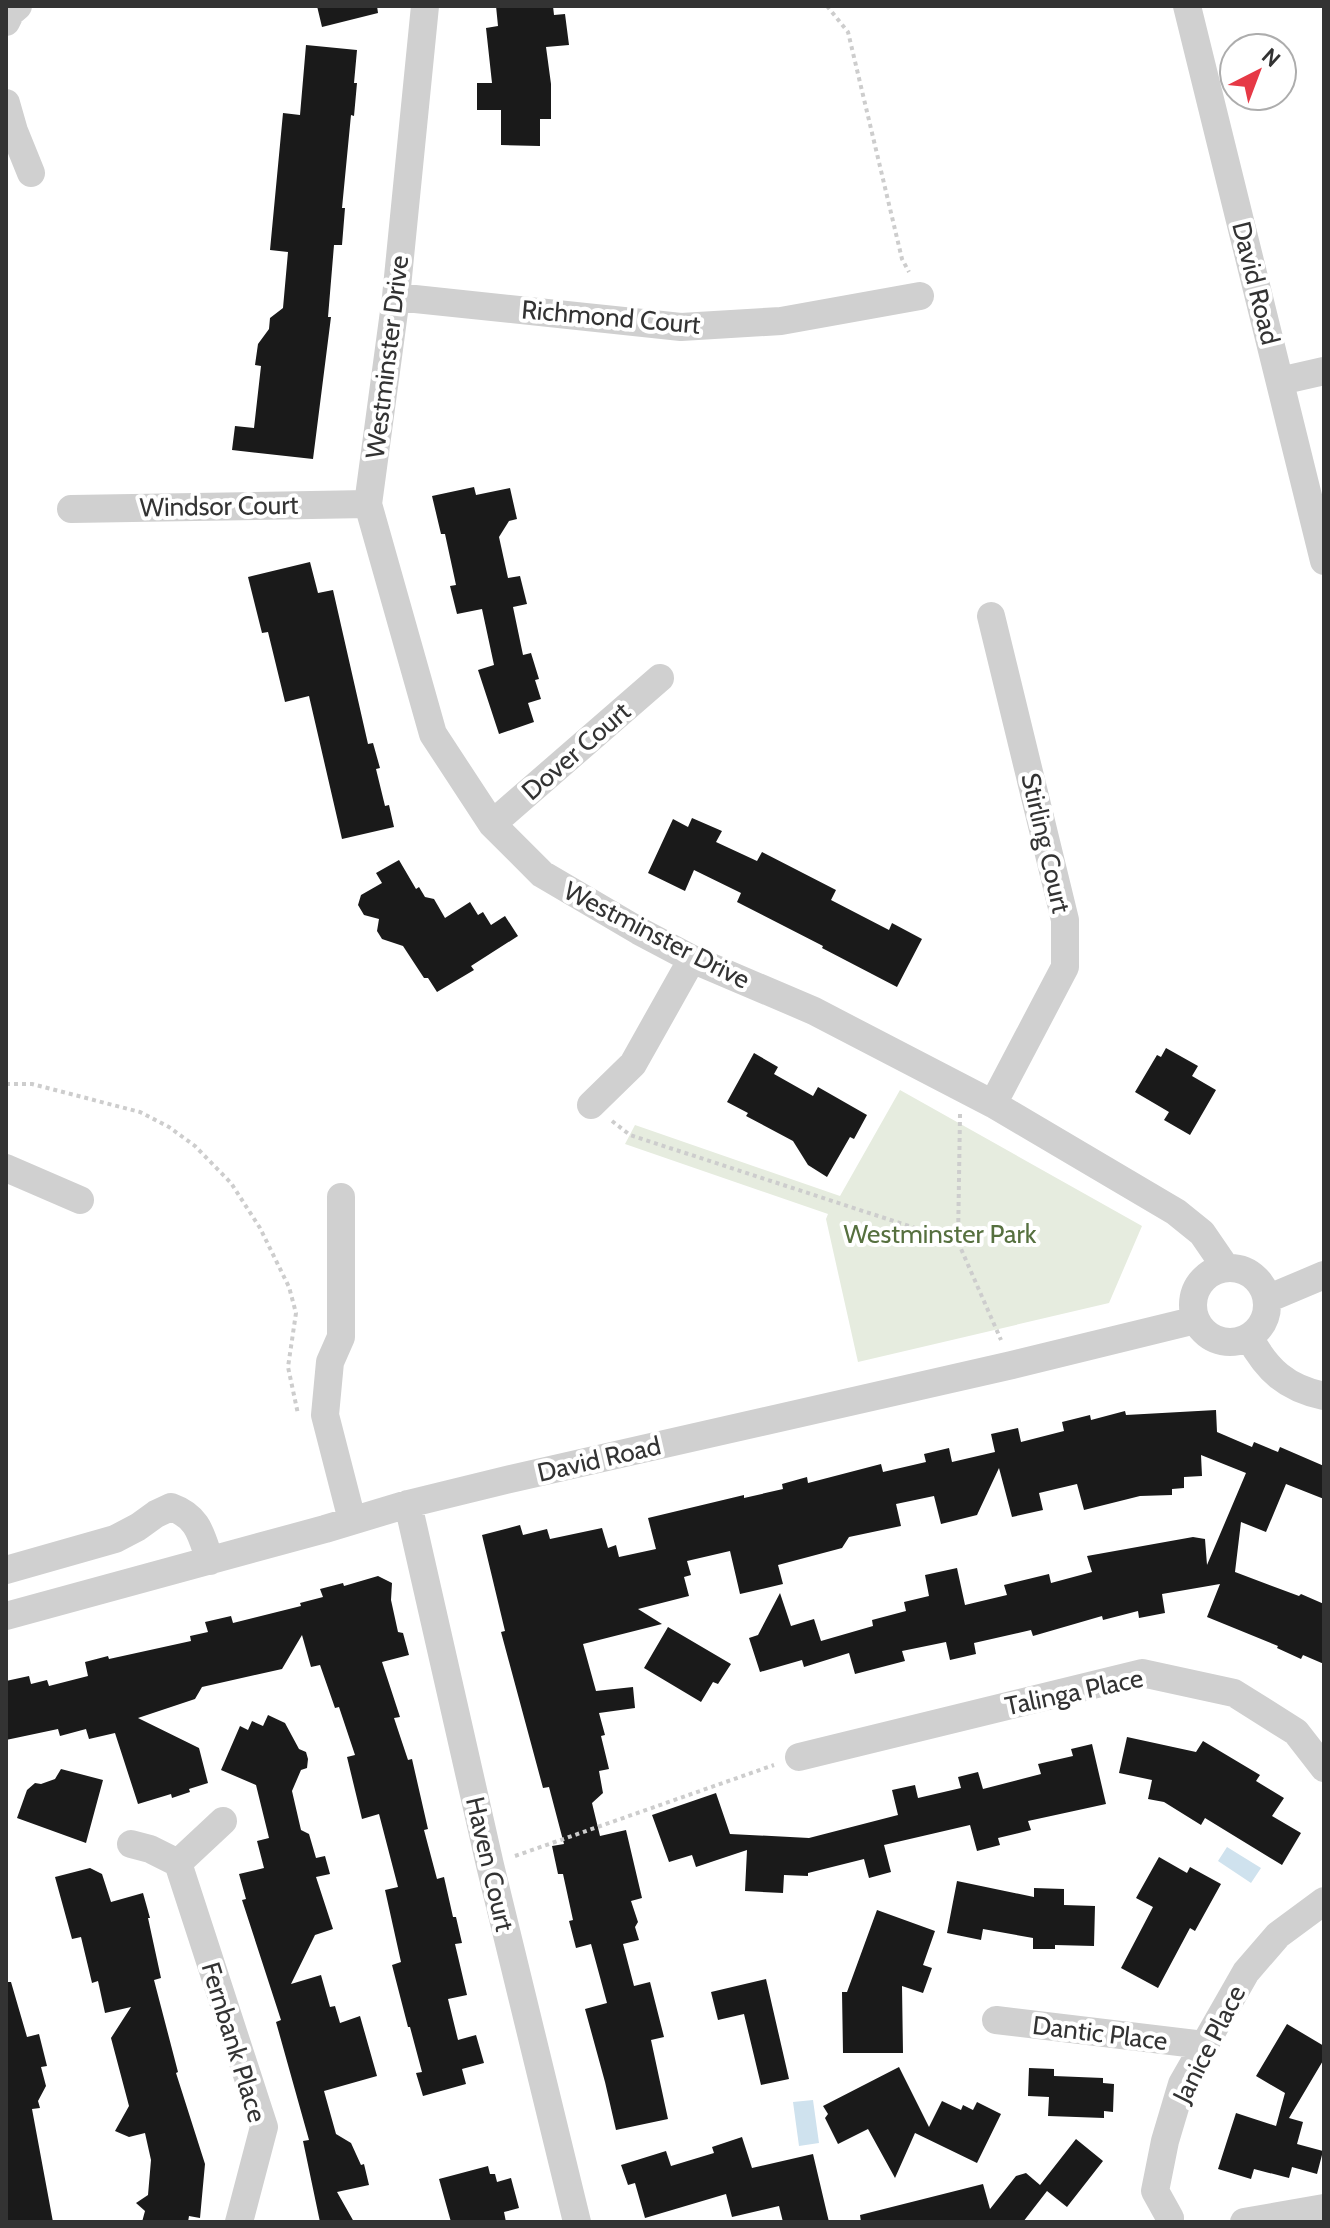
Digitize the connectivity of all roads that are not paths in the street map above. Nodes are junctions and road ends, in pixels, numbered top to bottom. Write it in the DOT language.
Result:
graph roads {
  1 [pos="18,6"];
  2 [pos="425,6"];
  3 [pos="1187,6"];
  4 [pos="6,22"];
  5 [pos="6,103"];
  6 [pos="31,173"];
  7 [pos="920,296"];
  8 [pos="396,297"];
  9 [pos="1324,371"];
  10 [pos="1280,381"];
  11 [pos="368,504"];
  12 [pos="71,509"];
  13 [pos="1324,561"];
  14 [pos="991,616"];
  15 [pos="660,678"];
  16 [pos="492,824"];
  17 [pos="692,959"];
  18 [pos="993,1104"];
  19 [pos="591,1105"];
  20 [pos="6,1168"];
  21 [pos="341,1197"];
  22 [pos="80,1200"];
  23 [pos="1226,1268"];
  24 [pos="1324,1275"];
  25 [pos="1267,1299"];
  26 [pos="1196,1320"];
  27 [pos="1249,1337"];
  28 [pos="1324,1396"];
  29 [pos="408,1504"];
  30 [pos="352,1520"];
  31 [pos="210,1561"];
  32 [pos="6,1570"];
  33 [pos="6,1616"];
  34 [pos="799,1757"];
  35 [pos="1324,1768"];
  36 [pos="223,1821"];
  37 [pos="131,1844"];
  38 [pos="178,1863"];
  39 [pos="1324,1901"];
  40 [pos="996,2020"];
  41 [pos="1204,2045"];
  42 [pos="1324,2208"];
  43 [pos="1169,2221"];
  44 [pos="239,2222"];
  45 [pos="577,2222"];
  46 [pos="1244,2222"];
  1 -- 4 [label="street"];
  2 -- 8 [label="street, Westminster Drive"];
  3 -- 10 [label="street, David Road"];
  5 -- 6 [label="street"];
  7 -- 8 [label="street, Richmond Court"];
  8 -- 11 [label="street, Westminster Drive"];
  9 -- 10 [label="street"];
  10 -- 13 [label="street, David Road"];
  11 -- 12 [label="street, Windsor Court"];
  11 -- 16 [label="street, Westminster Drive"];
  14 -- 18 [label="street, Stirling Court"];
  15 -- 16 [label="street, Dover Court"];
  16 -- 17 [label="street, Westminster Drive"];
  17 -- 18 [label="street, Westminster Drive"];
  17 -- 19 [label="street"];
  18 -- 23 [label="street, Westminster Drive"];
  20 -- 22 [label="street"];
  21 -- 30 [label="street"];
  23 -- 25 [label="street"];
  23 -- 26 [label="street"];
  24 -- 25 [label="street"];
  25 -- 27 [label="street"];
  26 -- 27 [label="street"];
  26 -- 29 [label="street, David Road"];
  27 -- 28 [label="street"];
  29 -- 30 [label="street, David Road"];
  29 -- 45 [label="street, Haven Court"];
  30 -- 31 [label="street, David Road"];
  31 -- 32 [label="street"];
  31 -- 33 [label="street, David Road"];
  34 -- 35 [label="street, Talinga Place"];
  36 -- 38 [label="street"];
  37 -- 38 [label="street"];
  38 -- 44 [label="street, Fernbank Place"];
  39 -- 41 [label="street, Janice Place"];
  40 -- 41 [label="street, Dantic Place"];
  41 -- 43 [label="street, Janice Place"];
  42 -- 46 [label="street"];
}
